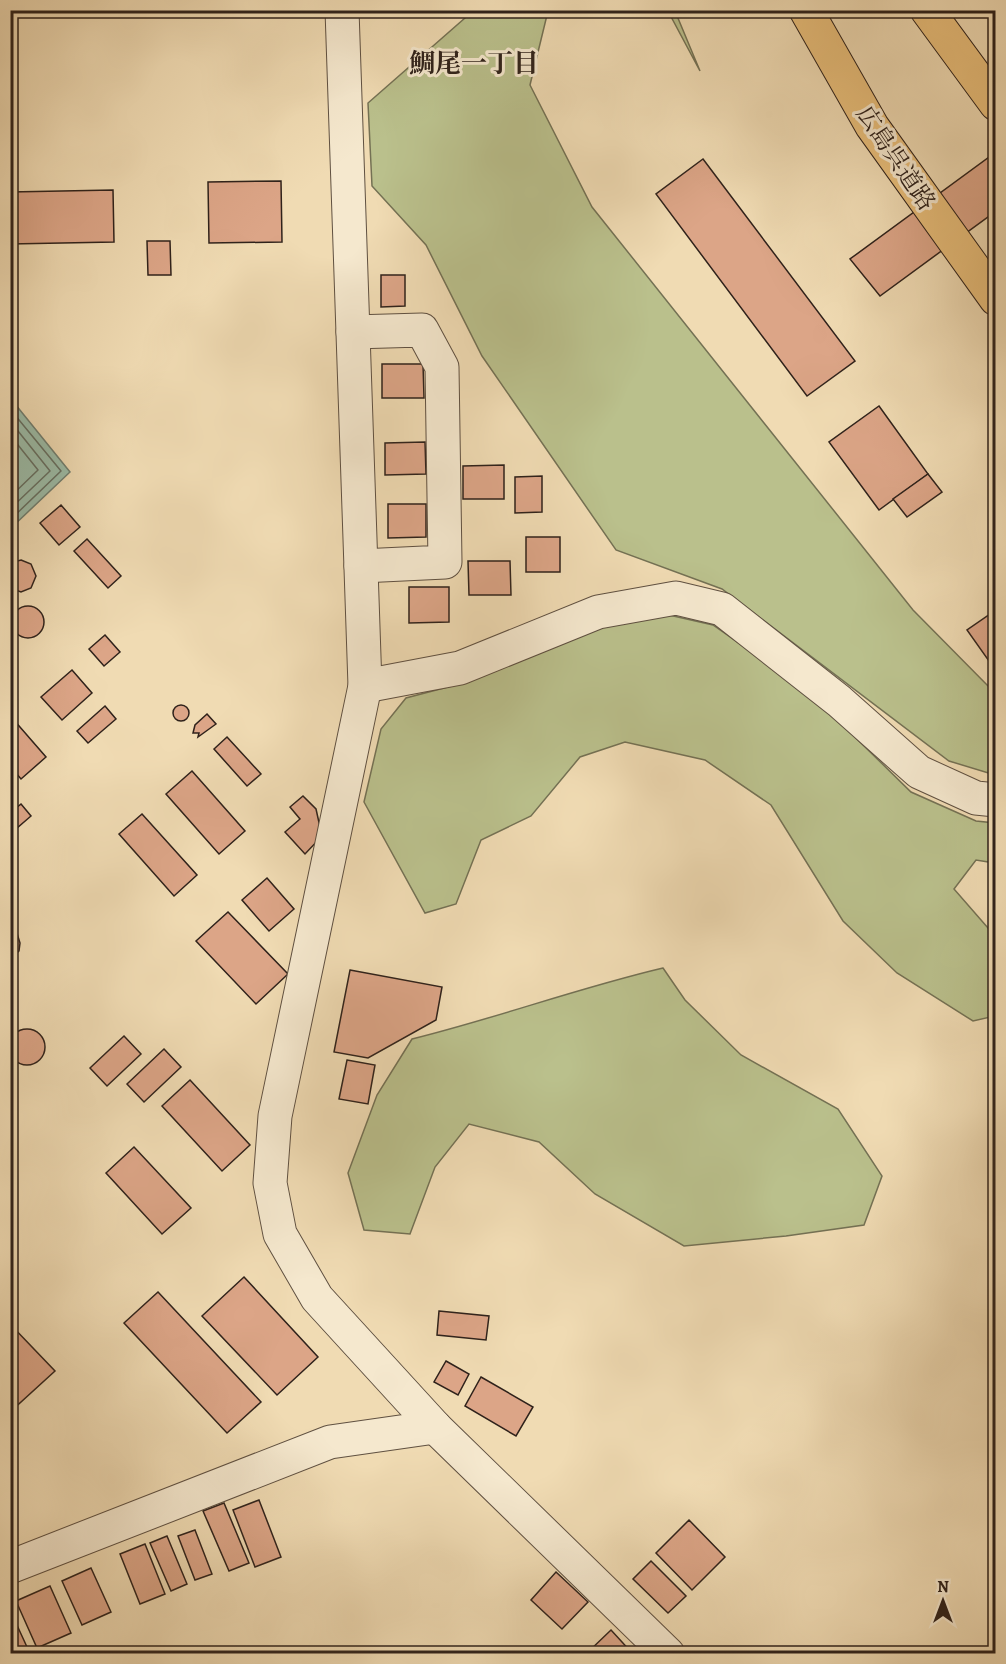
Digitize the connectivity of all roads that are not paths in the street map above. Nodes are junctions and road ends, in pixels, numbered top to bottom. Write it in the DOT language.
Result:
graph roads {
  1 [pos="342,10"];
  2 [pos="806,10"];
  3 [pos="927,10"];
  4 [pos="996,104"];
  5 [pos="996,299"];
  6 [pos="353,332"];
  7 [pos="361,566"];
  8 [pos="365,686"];
  9 [pos="996,800"];
  10 [pos="435,1427"];
  11 [pos="10,1568"];
  12 [pos="668,1653"];
  1 -- 6 [label="street"];
  2 -- 5 [label="highway, 広島呉道路"];
  3 -- 4 [label="highway"];
  6 -- 7 [label="street"];
  6 -- 7 [label="street"];
  7 -- 8 [label="street"];
  8 -- 9 [label="street"];
  8 -- 10 [label="street"];
  10 -- 11 [label="street"];
  10 -- 12 [label="street"];
}
